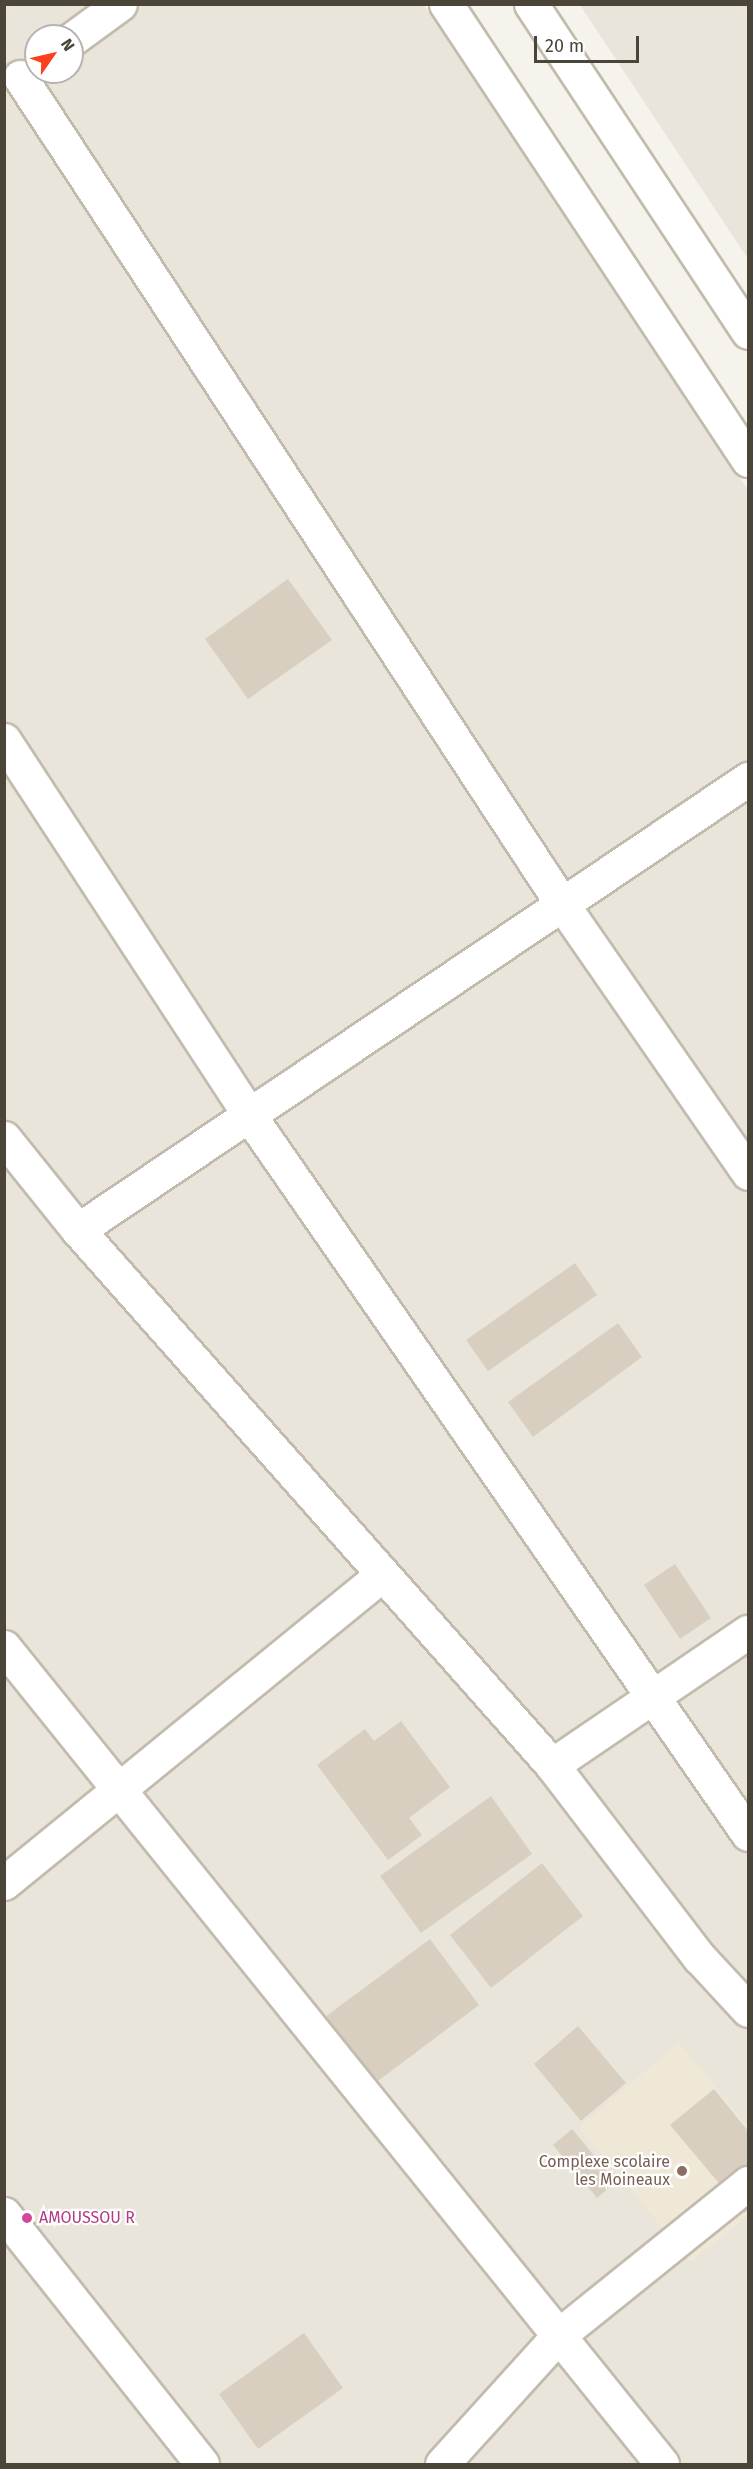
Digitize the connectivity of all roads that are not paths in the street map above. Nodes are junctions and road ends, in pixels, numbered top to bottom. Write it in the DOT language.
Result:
graph roads {
  1 [pos="120,4"];
  2 [pos="446,4"];
  3 [pos="531,4"];
  4 [pos="84,30"];
  5 [pos="20,78"];
  6 [pos="748,332"];
  7 [pos="748,460"];
  8 [pos="4,740"];
  9 [pos="748,779"];
  10 [pos="562,904"];
  11 [pos="249,1115"];
  12 [pos="4,1138"];
  13 [pos="748,1173"];
  14 [pos="78,1230"];
  15 [pos="382,1575"];
  16 [pos="748,1632"];
  17 [pos="4,1647"];
  18 [pos="653,1697"];
  19 [pos="552,1765"];
  20 [pos="122,1788"];
  21 [pos="748,1834"];
  22 [pos="4,1883"];
  23 [pos="748,2010"];
  24 [pos="748,2183"];
  25 [pos="4,2214"];
  26 [pos="559,2335"];
  27 [pos="202,2464"];
  28 [pos="442,2464"];
  29 [pos="662,2464"];
  1 -- 4 [label="street"];
  2 -- 7 [label="street"];
  3 -- 6 [label="street"];
  5 -- 10 [label="street"];
  8 -- 11 [label="street"];
  9 -- 10 [label="street"];
  10 -- 11 [label="street"];
  10 -- 13 [label="street"];
  11 -- 14 [label="street"];
  11 -- 18 [label="street"];
  12 -- 14 [label="street"];
  14 -- 15 [label="street"];
  15 -- 19 [label="street"];
  15 -- 20 [label="street"];
  16 -- 18 [label="street"];
  17 -- 20 [label="street"];
  18 -- 19 [label="street"];
  18 -- 21 [label="street"];
  19 -- 23 [label="street"];
  20 -- 22 [label="street"];
  20 -- 26 [label="street"];
  24 -- 26 [label="street"];
  25 -- 27 [label="street"];
  26 -- 28 [label="street"];
  26 -- 29 [label="street"];
}
